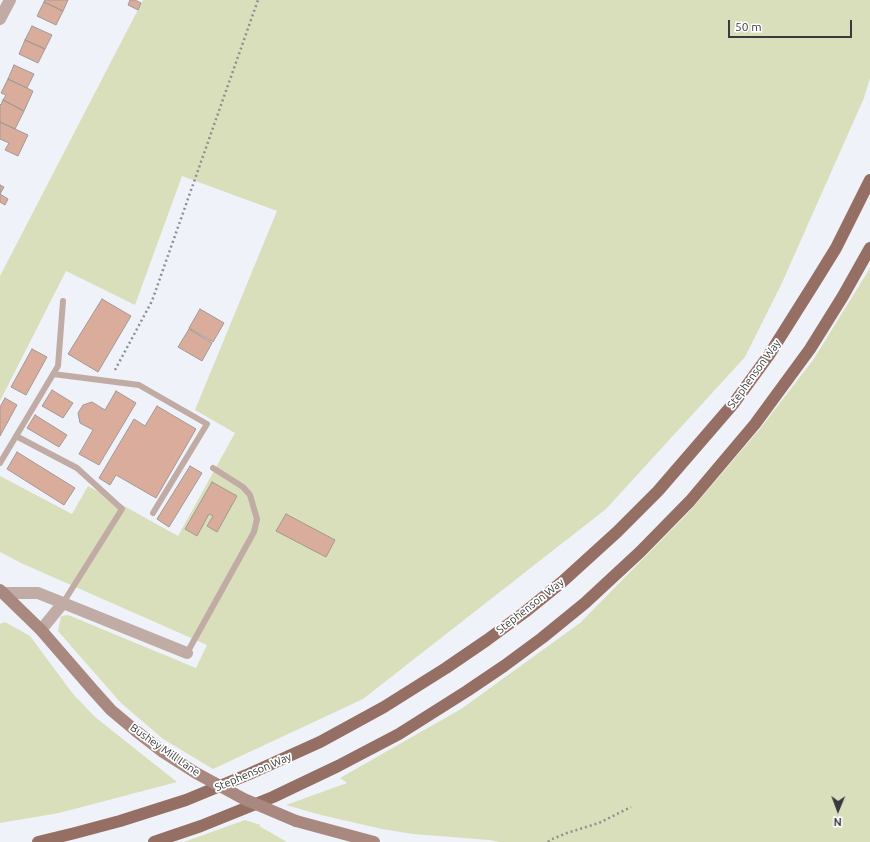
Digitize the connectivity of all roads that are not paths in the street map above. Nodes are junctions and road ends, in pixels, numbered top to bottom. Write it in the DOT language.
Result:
graph roads {
  1 [pos="10,0"];
  2 [pos="0,19"];
  3 [pos="870,180"];
  4 [pos="870,248"];
  5 [pos="63,301"];
  6 [pos="52,374"];
  7 [pos="16,436"];
  8 [pos="0,463"];
  9 [pos="213,468"];
  10 [pos="153,513"];
  11 [pos="1,592"];
  12 [pos="63,603"];
  13 [pos="41,630"];
  14 [pos="187,653"];
  15 [pos="38,842"];
  16 [pos="154,842"];
  17 [pos="374,842"];
  1 -- 2 [label="street"];
  3 -- 15 [label="main road, Stephenson Way"];
  4 -- 16 [label="main road"];
  5 -- 6 [label="lane"];
  6 -- 7 [label="lane"];
  6 -- 10 [label="lane"];
  7 -- 8 [label="lane"];
  7 -- 12 [label="lane"];
  9 -- 14 [label="lane"];
  11 -- 12 [label="street"];
  11 -- 13 [label="street, Bushey Mill Lane"];
  12 -- 13 [label="street"];
  12 -- 14 [label="street"];
  13 -- 17 [label="street, Bushey Mill Lane, bridge"];
}
